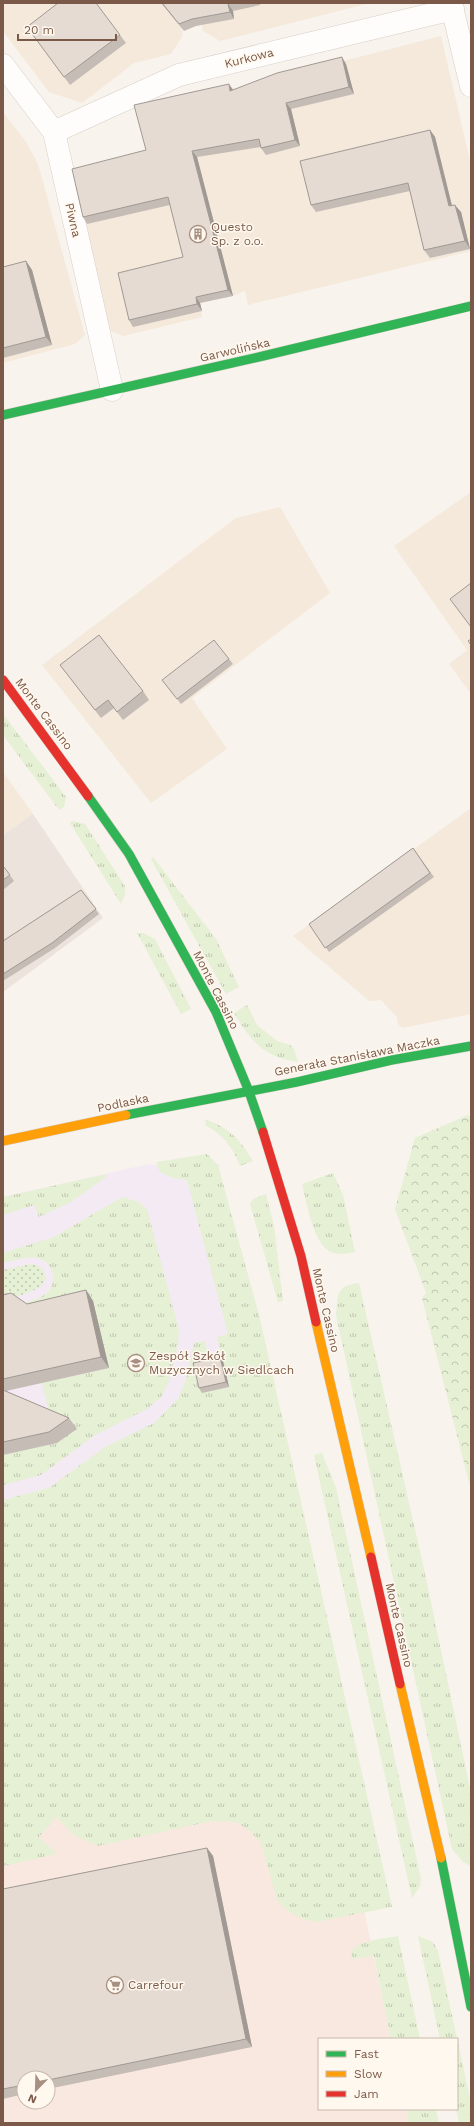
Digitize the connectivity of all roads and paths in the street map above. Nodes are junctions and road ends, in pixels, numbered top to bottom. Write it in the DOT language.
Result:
graph roads {
  1 [pos="452,6"];
  2 [pos="3,65"];
  3 [pos="471,86"];
  4 [pos="54,132"];
  5 [pos="471,306"];
  6 [pos="112,390"];
  7 [pos="3,415"];
  8 [pos="3,680"];
  9 [pos="471,1046"];
  10 [pos="248,1089"];
  11 [pos="3,1141"];
  12 [pos="471,2006"];
  1 -- 3 [label="street"];
  1 -- 4 [label="street, Kurkowa"];
  2 -- 4 [label="street, Piwna"];
  4 -- 6 [label="street, Piwna"];
  5 -- 6 [label="main road, Garwolińska"];
  6 -- 7 [label="main road, Garwolińska"];
  8 -- 10 [label="main road, Monte Cassino"];
  9 -- 10 [label="main road, Generała Stanisława Maczka"];
  10 -- 11 [label="main road, Podlaska"];
  10 -- 12 [label="main road, Monte Cassino"];
}
